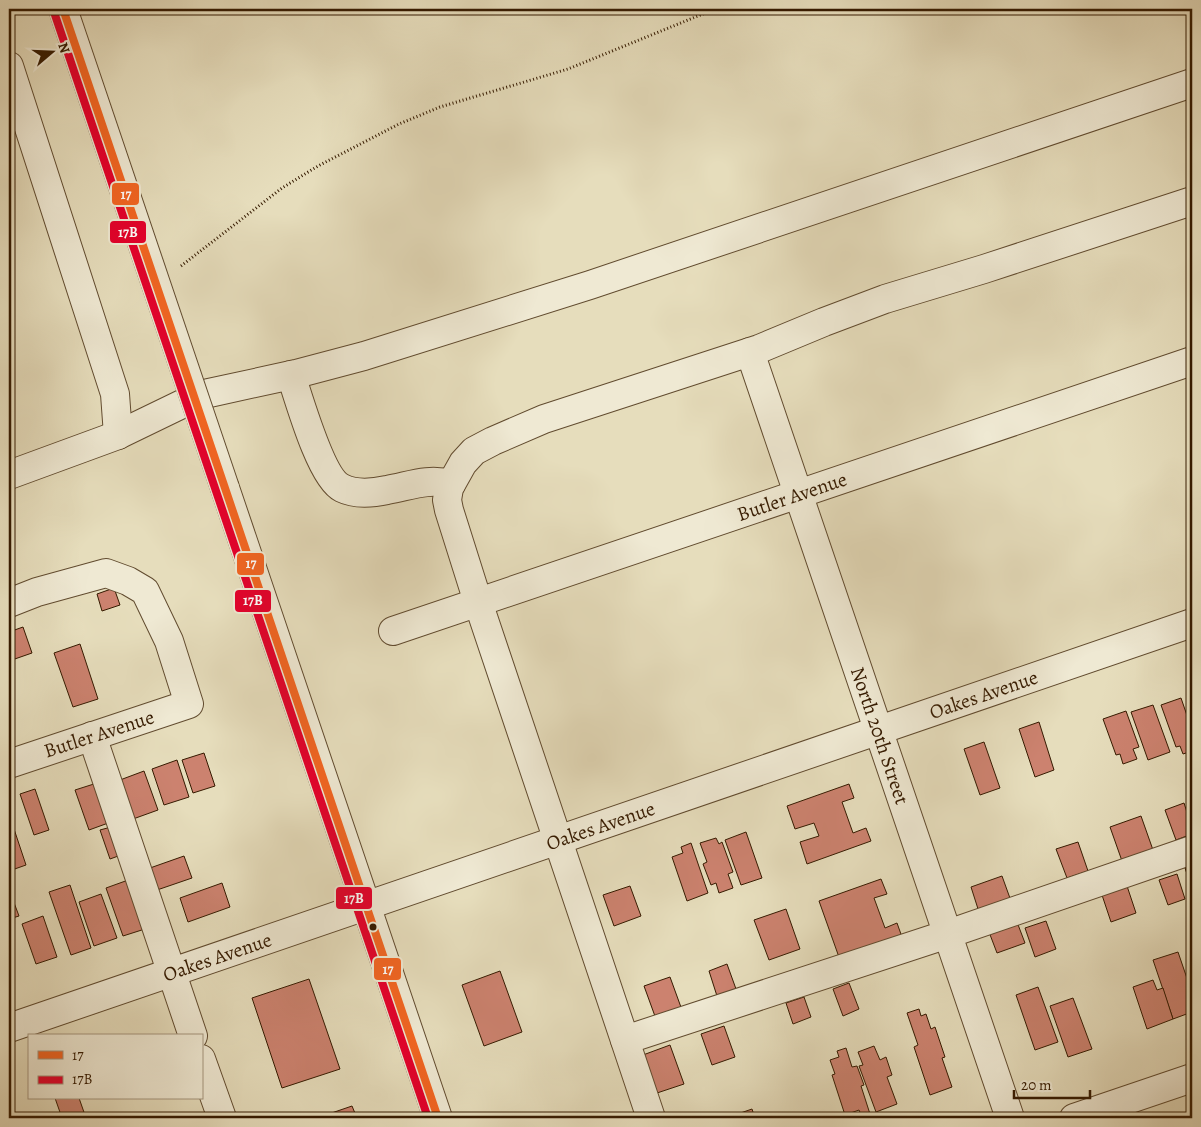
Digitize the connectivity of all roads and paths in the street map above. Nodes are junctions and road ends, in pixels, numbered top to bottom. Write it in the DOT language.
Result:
graph roads {
  1 [pos="63,9"];
  2 [pos="715,9"];
  3 [pos="9,66"];
  4 [pos="1192,84"];
  5 [pos="1192,201"];
  6 [pos="181,266"];
  7 [pos="750,352"];
  8 [pos="1192,361"];
  9 [pos="291,375"];
  10 [pos="118,435"];
  11 [pos="9,475"];
  12 [pos="451,484"];
  13 [pos="798,494"];
  14 [pos="478,602"];
  15 [pos="9,603"];
  16 [pos="1192,624"];
  17 [pos="392,631"];
  18 [pos="879,731"];
  19 [pos="92,736"];
  20 [pos="9,764"];
  21 [pos="558,841"];
  22 [pos="1192,850"];
  23 [pos="365,906"];
  24 [pos="948,934"];
  25 [pos="172,971"];
  26 [pos="9,1028"];
  27 [pos="192,1034"];
  28 [pos="625,1040"];
  29 [pos="202,1062"];
  30 [pos="1192,1078"];
  31 [pos="222,1118"];
  32 [pos="438,1118"];
  33 [pos="651,1118"];
  34 [pos="1010,1118"];
  35 [pos="1074,1118"];
  1 -- 23 [label="street, bridge"];
  2 -- 6 [label="path"];
  3 -- 10 [label="street"];
  4 -- 9 [label="street"];
  5 -- 7 [label="street"];
  7 -- 12 [label="street"];
  7 -- 13 [label="street, North 20th Street"];
  8 -- 13 [label="street, Butler Avenue"];
  9 -- 10 [label="street"];
  9 -- 12 [label="street"];
  10 -- 11 [label="street"];
  12 -- 14 [label="street"];
  13 -- 14 [label="street, Butler Avenue"];
  13 -- 18 [label="street, North 20th Street"];
  14 -- 17 [label="street, Butler Avenue"];
  14 -- 21 [label="street"];
  15 -- 19 [label="street, Butler Avenue"];
  16 -- 18 [label="street, Oakes Avenue"];
  18 -- 21 [label="street, Oakes Avenue"];
  18 -- 24 [label="street, North 20th Street"];
  19 -- 20 [label="street, Butler Avenue"];
  19 -- 25 [label="street"];
  21 -- 23 [label="street, Oakes Avenue"];
  21 -- 28 [label="street"];
  22 -- 24 [label="street"];
  23 -- 25 [label="street, Oakes Avenue"];
  23 -- 32 [label="street"];
  24 -- 28 [label="street"];
  24 -- 34 [label="street, North 20th Street"];
  25 -- 26 [label="street, Oakes Avenue"];
  25 -- 27 [label="street"];
  28 -- 33 [label="street"];
  29 -- 31 [label="street"];
  30 -- 35 [label="street"];
}
